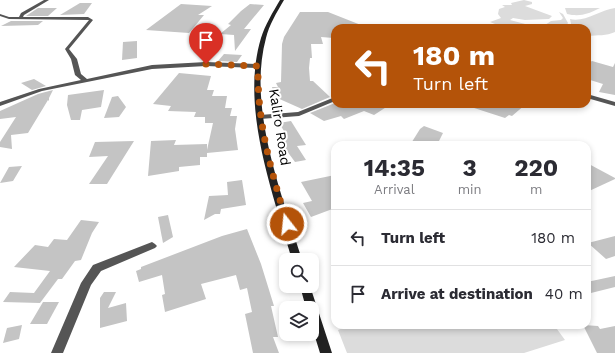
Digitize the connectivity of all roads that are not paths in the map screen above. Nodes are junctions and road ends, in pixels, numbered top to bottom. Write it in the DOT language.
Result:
graph roads {
  1 [pos="47,0"];
  2 [pos="282,0"];
  3 [pos="0,15"];
  4 [pos="20,18"];
  5 [pos="258,66"];
  6 [pos="85,80"];
  7 [pos="591,97"];
  8 [pos="331,101"];
  9 [pos="0,104"];
  10 [pos="615,104"];
  11 [pos="260,117"];
  12 [pos="152,246"];
  13 [pos="295,253"];
  14 [pos="319,331"];
  15 [pos="57,353"];
  16 [pos="326,353"];
  1 -- 4 [label="street"];
  2 -- 5 [label="main road, Kaliro Road"];
  3 -- 4 [label="street"];
  4 -- 6 [label="street"];
  5 -- 6 [label="street"];
  5 -- 11 [label="main road, Kaliro Road"];
  6 -- 9 [label="street"];
  7 -- 10 [label="street"];
  8 -- 11 [label="street"];
  11 -- 13 [label="main road, Kaliro Road"];
  12 -- 15 [label="street"];
  14 -- 16 [label="main road"];
}
